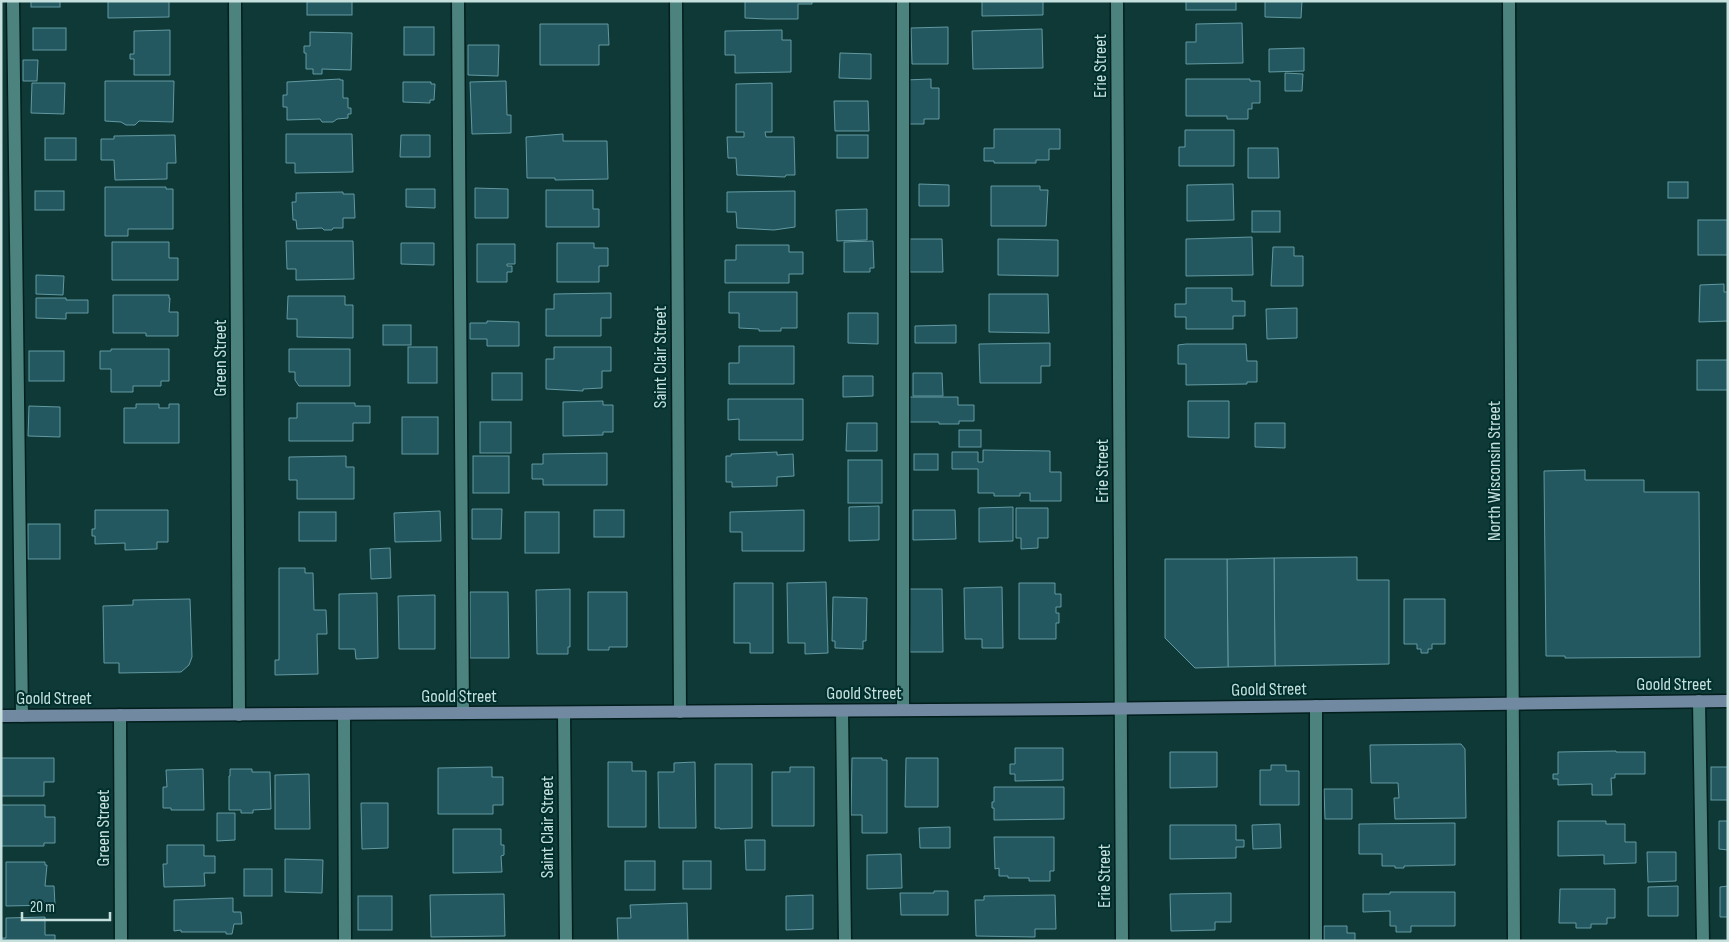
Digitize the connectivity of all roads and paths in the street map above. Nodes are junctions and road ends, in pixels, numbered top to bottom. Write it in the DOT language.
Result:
graph roads {
  1 [pos="13,1"];
  2 [pos="235,1"];
  3 [pos="458,1"];
  4 [pos="676,1"];
  5 [pos="903,1"];
  6 [pos="1117,1"];
  7 [pos="1509,1"];
  8 [pos="1699,701"];
  9 [pos="1728,701"];
  10 [pos="1513,703"];
  11 [pos="1316,706"];
  12 [pos="1120,709"];
  13 [pos="842,710"];
  14 [pos="903,710"];
  15 [pos="564,712"];
  16 [pos="680,712"];
  17 [pos="464,713"];
  18 [pos="344,714"];
  19 [pos="120,715"];
  20 [pos="239,715"];
  21 [pos="1,716"];
  22 [pos="22,716"];
  23 [pos="121,941"];
  24 [pos="346,941"];
  25 [pos="566,941"];
  26 [pos="844,941"];
  27 [pos="1122,941"];
  28 [pos="1316,941"];
  29 [pos="1514,941"];
  30 [pos="1703,941"];
  1 -- 22 [label="street"];
  2 -- 20 [label="street, Green Street"];
  3 -- 17 [label="street"];
  4 -- 16 [label="street, Saint Clair Street"];
  5 -- 14 [label="street"];
  6 -- 12 [label="street, Erie Street"];
  7 -- 10 [label="street, North Wisconsin Street"];
  8 -- 9 [label="street, Goold Street"];
  8 -- 10 [label="street, Goold Street"];
  8 -- 30 [label="street"];
  10 -- 11 [label="street, Goold Street"];
  10 -- 29 [label="street, North Wisconsin Street"];
  11 -- 12 [label="street, Goold Street"];
  11 -- 28 [label="street"];
  12 -- 14 [label="street, Goold Street"];
  12 -- 27 [label="street, Erie Street"];
  13 -- 14 [label="street, Goold Street"];
  13 -- 16 [label="street, Goold Street"];
  13 -- 26 [label="street"];
  15 -- 16 [label="street, Goold Street"];
  15 -- 17 [label="street, Goold Street"];
  15 -- 25 [label="street, Saint Clair Street"];
  17 -- 18 [label="street, Goold Street"];
  18 -- 20 [label="street, Goold Street"];
  18 -- 24 [label="street"];
  19 -- 20 [label="street, Goold Street"];
  19 -- 22 [label="street, Goold Street"];
  19 -- 23 [label="street, Green Street"];
  21 -- 22 [label="street, Goold Street"];
}
